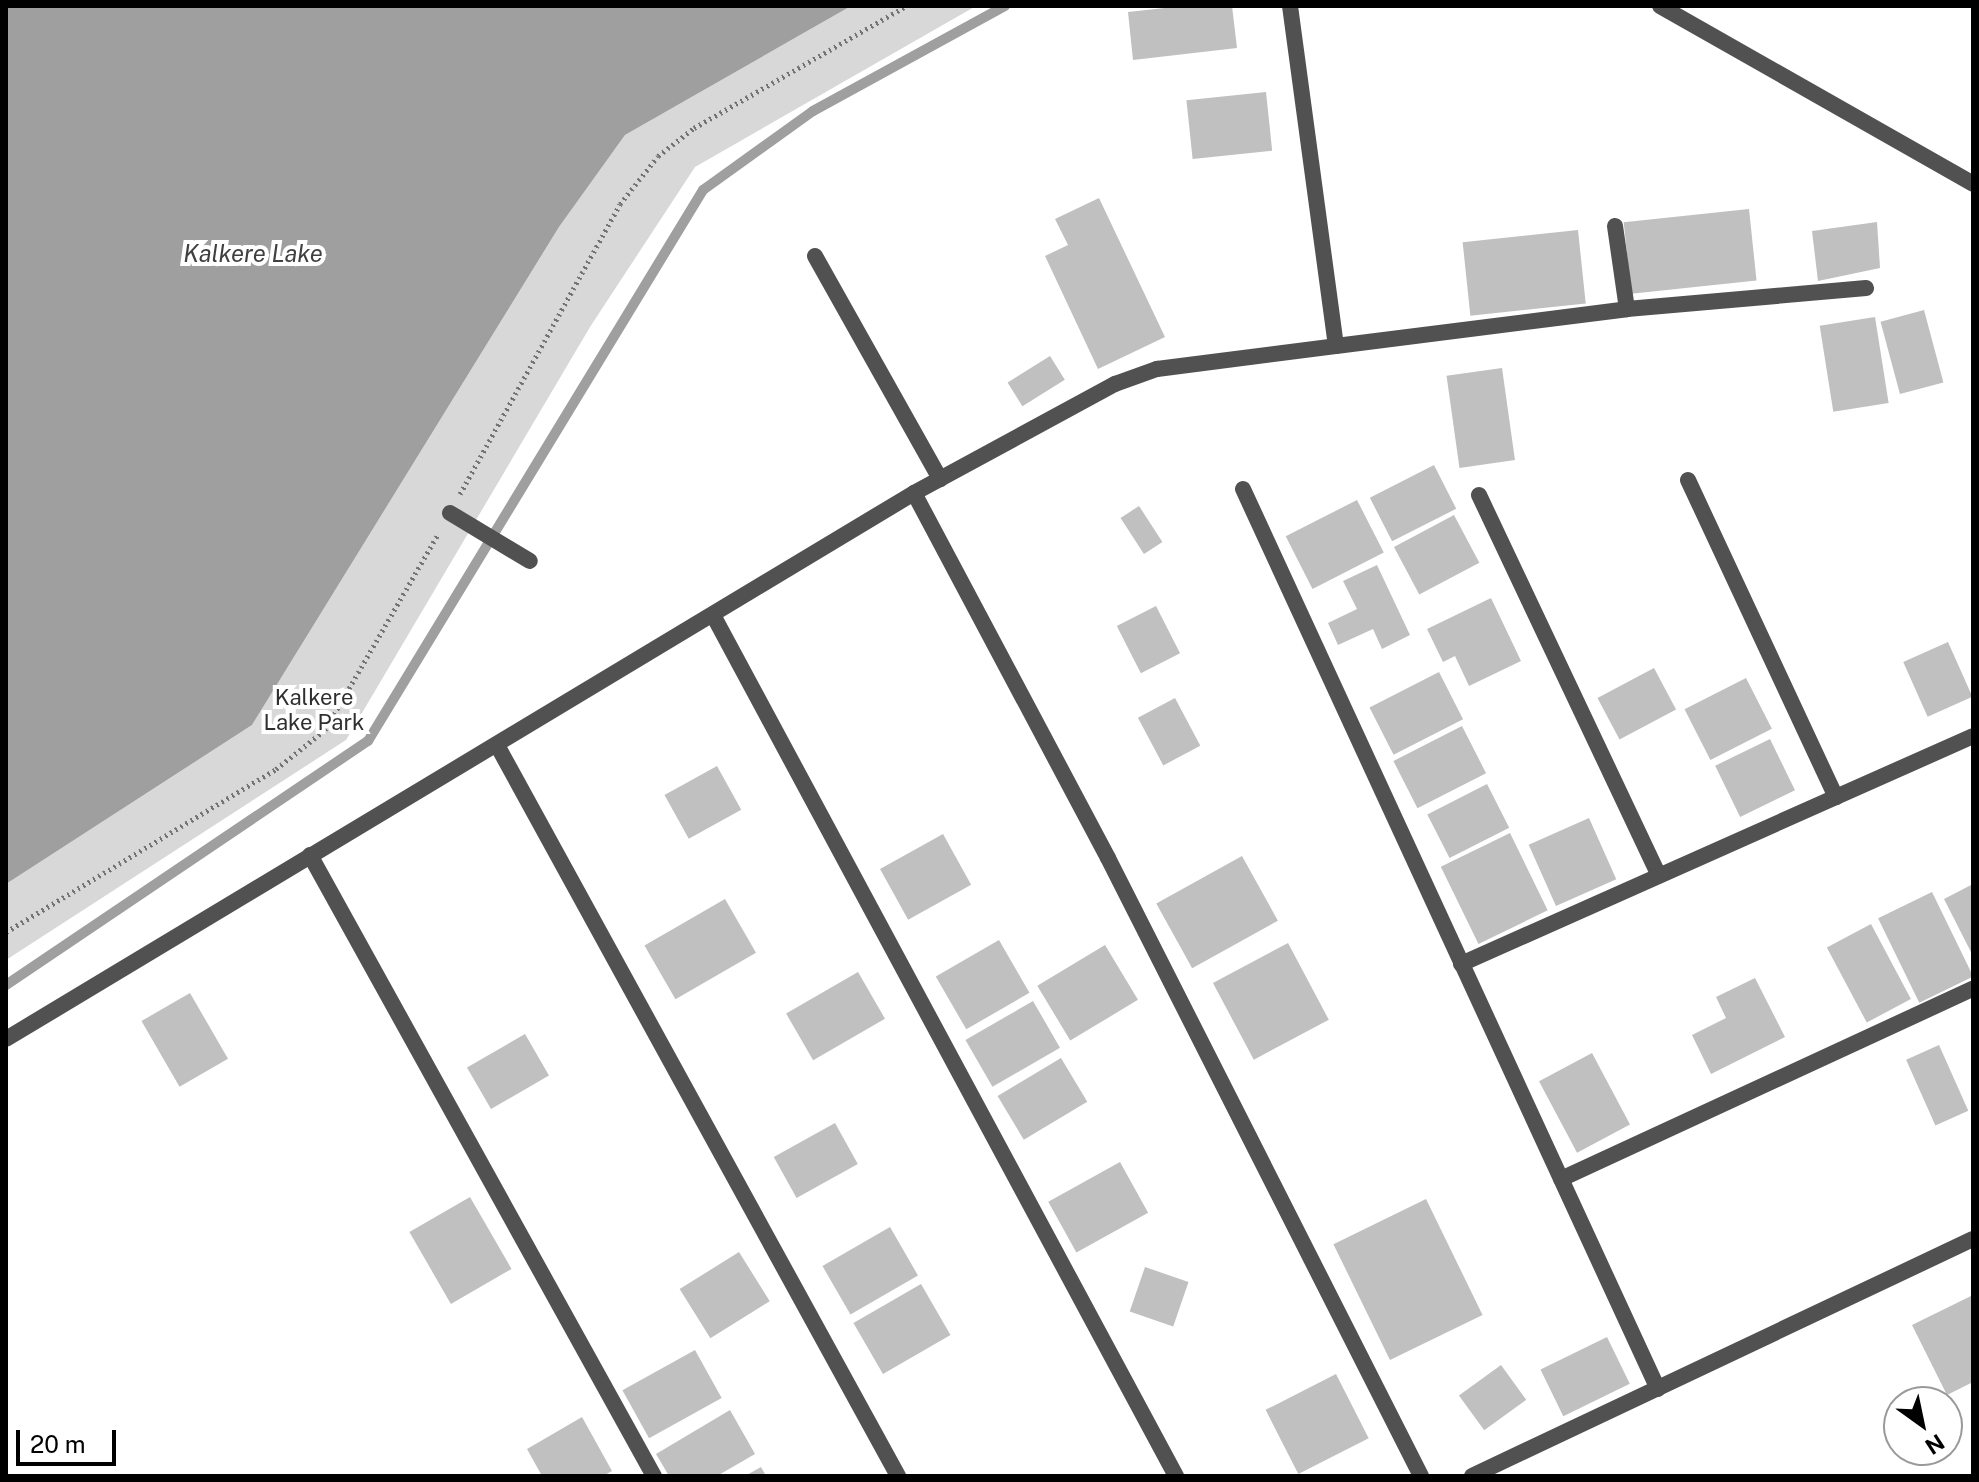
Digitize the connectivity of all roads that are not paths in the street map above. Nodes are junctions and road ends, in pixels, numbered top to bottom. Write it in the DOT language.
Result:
graph roads {
  1 [pos="1290,6"];
  2 [pos="1660,6"];
  3 [pos="1973,184"];
  4 [pos="1615,226"];
  5 [pos="815,256"];
  6 [pos="1866,288"];
  7 [pos="1627,309"];
  8 [pos="1336,346"];
  9 [pos="940,479"];
  10 [pos="1688,480"];
  11 [pos="1243,489"];
  12 [pos="914,493"];
  13 [pos="1479,495"];
  14 [pos="450,513"];
  15 [pos="530,561"];
  16 [pos="713,615"];
  17 [pos="1973,736"];
  18 [pos="497,745"];
  19 [pos="1836,797"];
  20 [pos="310,855"];
  21 [pos="1659,876"];
  22 [pos="1461,964"];
  23 [pos="1973,989"];
  24 [pos="6,1039"];
  25 [pos="1561,1179"];
  26 [pos="1973,1239"];
  27 [pos="1658,1389"];
  28 [pos="654,1476"];
  29 [pos="898,1476"];
  30 [pos="1176,1476"];
  31 [pos="1421,1476"];
  32 [pos="1472,1476"];
  1 -- 8 [label="street"];
  2 -- 3 [label="street"];
  4 -- 7 [label="street"];
  5 -- 9 [label="street"];
  6 -- 7 [label="street"];
  7 -- 8 [label="street"];
  8 -- 9 [label="street"];
  9 -- 12 [label="street"];
  10 -- 19 [label="street"];
  11 -- 22 [label="street"];
  12 -- 16 [label="street"];
  12 -- 31 [label="street"];
  13 -- 21 [label="street"];
  14 -- 15 [label="street"];
  16 -- 18 [label="street"];
  16 -- 30 [label="street"];
  17 -- 19 [label="street"];
  18 -- 20 [label="street"];
  18 -- 29 [label="street"];
  19 -- 21 [label="street"];
  20 -- 24 [label="street"];
  20 -- 28 [label="street"];
  21 -- 22 [label="street"];
  22 -- 25 [label="street"];
  23 -- 25 [label="street"];
  25 -- 27 [label="street"];
  26 -- 27 [label="street"];
  27 -- 32 [label="street"];
}
